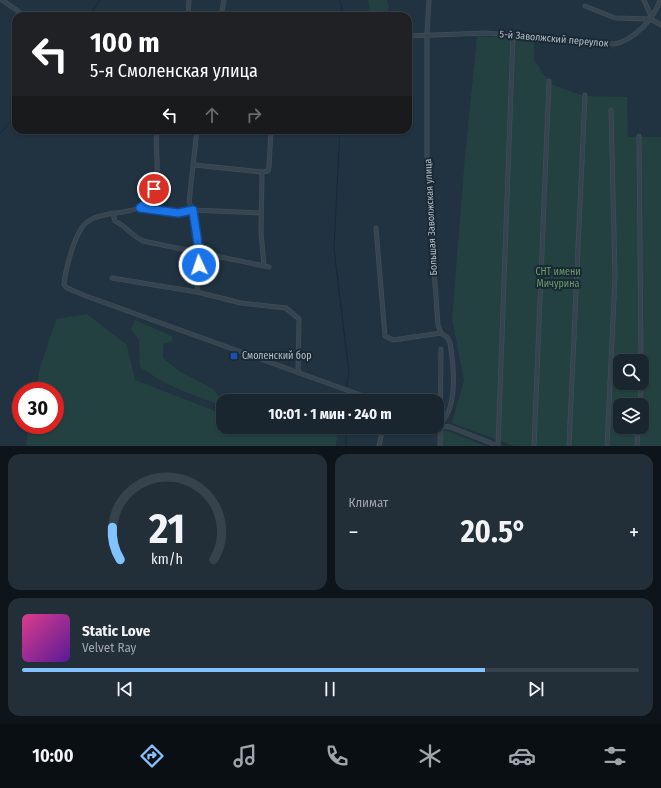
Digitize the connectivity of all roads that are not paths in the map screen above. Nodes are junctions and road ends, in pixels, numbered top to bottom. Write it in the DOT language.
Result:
graph roads {
  1 [pos="2,0"];
  2 [pos="189,0"];
  3 [pos="224,0"];
  4 [pos="429,0"];
  5 [pos="644,0"];
  6 [pos="660,0"];
  7 [pos="585,6"];
  8 [pos="20,12"];
  9 [pos="188,12"];
  10 [pos="222,12"];
  11 [pos="649,17"];
  12 [pos="661,25"];
  13 [pos="513,34"];
  14 [pos="427,35"];
  15 [pos="412,36"];
  16 [pos="549,81"];
  17 [pos="585,95"];
  18 [pos="611,110"];
  19 [pos="157,134"];
  20 [pos="197,134"];
  21 [pos="271,134"];
  22 [pos="638,136"];
  23 [pos="194,165"];
  24 [pos="262,172"];
  25 [pos="140,208"];
  26 [pos="193,210"];
  27 [pos="113,214"];
  28 [pos="261,214"];
  29 [pos="376,228"];
  30 [pos="200,252"];
  31 [pos="264,266"];
  32 [pos="269,267"];
  33 [pos="112,278"];
  34 [pos="197,292"];
  35 [pos="441,333"];
  36 [pos="442,349"];
  37 [pos="641,354"];
  38 [pos="298,373"];
  39 [pos="357,394"];
  40 [pos="440,394"];
  41 [pos="444,419"];
  42 [pos="444,426"];
  43 [pos="382,434"];
  44 [pos="439,434"];
  45 [pos="638,434"];
  46 [pos="379,446"];
  47 [pos="440,446"];
  48 [pos="498,446"];
  49 [pos="534,446"];
  50 [pos="569,446"];
  51 [pos="607,446"];
  52 [pos="637,446"];
  1 -- 8 [label="street"];
  2 -- 9 [label="street"];
  3 -- 10 [label="street"];
  4 -- 14 [label="street, Большая Заволжская улица"];
  5 -- 11 [label="street"];
  6 -- 11 [label="street, 5-й Заволжский переулок"];
  7 -- 11 [label="street"];
  11 -- 12 [label="street"];
  11 -- 13 [label="street, 5-й Заволжский переулок"];
  13 -- 14 [label="street, 5-й Заволжский переулок"];
  13 -- 48 [label="street"];
  14 -- 15 [label="street, 5-й Заволжский переулок"];
  14 -- 35 [label="street, Большая Заволжская улица"];
  16 -- 49 [label="street"];
  17 -- 50 [label="street"];
  18 -- 51 [label="street"];
  19 -- 25 [label="street"];
  20 -- 23 [label="street"];
  21 -- 24 [label="street"];
  22 -- 37 [label="street"];
  23 -- 24 [label="street"];
  23 -- 26 [label="street"];
  24 -- 28 [label="street"];
  25 -- 26 [label="street"];
  25 -- 27 [label="street"];
  26 -- 28 [label="street"];
  26 -- 30 [label="street"];
  27 -- 30 [label="street"];
  27 -- 38 [label="street"];
  28 -- 31 [label="street"];
  29 -- 35 [label="street"];
  30 -- 31 [label="street"];
  30 -- 34 [label="street"];
  31 -- 32 [label="street"];
  33 -- 34 [label="street"];
  34 -- 38 [label="street"];
  35 -- 41 [label="street, Большая Заволжская улица"];
  36 -- 40 [label="street"];
  38 -- 39 [label="street"];
  42 -- 48 [label="street"];
  43 -- 46 [label="street"];
  44 -- 47 [label="street"];
  45 -- 52 [label="street"];
}
